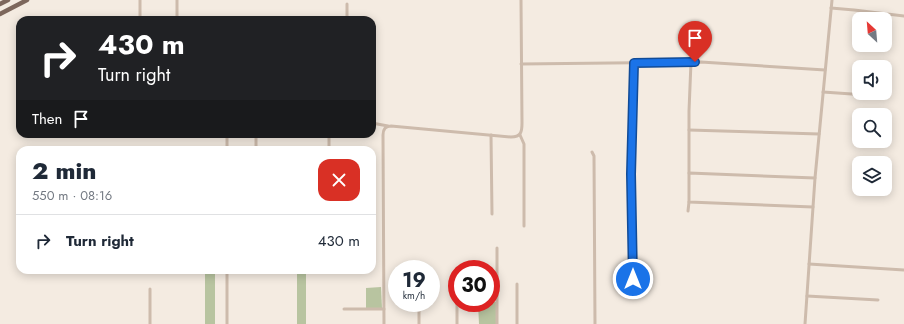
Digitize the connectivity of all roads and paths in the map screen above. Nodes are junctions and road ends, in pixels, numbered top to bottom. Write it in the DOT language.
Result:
graph roads {
  1 [pos="8,0"];
  2 [pos="27,0"];
  3 [pos="140,0"];
  4 [pos="177,0"];
  5 [pos="521,0"];
  6 [pos="832,0"];
  7 [pos="0,4"];
  8 [pos="347,4"];
  9 [pos="831,8"];
  10 [pos="0,14"];
  11 [pos="140,16"];
  12 [pos="177,16"];
  13 [pos="347,16"];
  14 [pos="904,16"];
  15 [pos="691,62"];
  16 [pos="634,63"];
  17 [pos="521,64"];
  18 [pos="825,70"];
  19 [pos="823,92"];
  20 [pos="852,94"];
  21 [pos="376,124"];
  22 [pos="389,126"];
  23 [pos="689,130"];
  24 [pos="819,134"];
  25 [pos="491,135"];
  26 [pos="520,135"];
  27 [pos="592,152"];
  28 [pos="689,174"];
  29 [pos="815,178"];
  30 [pos="689,202"];
  31 [pos="813,207"];
  32 [pos="688,211"];
  33 [pos="492,214"];
  34 [pos="524,226"];
  35 [pos="497,248"];
  36 [pos="809,264"];
  37 [pos="904,270"];
  38 [pos="227,274"];
  39 [pos="633,279"];
  40 [pos="517,284"];
  41 [pos="150,289"];
  42 [pos="807,296"];
  43 [pos="878,300"];
  44 [pos="344,309"];
  45 [pos="384,309"];
  46 [pos="419,312"];
  47 [pos="457,312"];
  48 [pos="150,324"];
  49 [pos="227,324"];
  50 [pos="384,324"];
  51 [pos="419,324"];
  52 [pos="457,324"];
  53 [pos="497,324"];
  54 [pos="517,324"];
  55 [pos="595,324"];
  56 [pos="805,324"];
  1 -- 7 [label="main road"];
  2 -- 10 [label="main road"];
  3 -- 11 [label="street"];
  4 -- 12 [label="street"];
  5 -- 17 [label="street"];
  6 -- 9 [label="street"];
  8 -- 13 [label="street"];
  9 -- 14 [label="street"];
  9 -- 18 [label="street"];
  15 -- 16 [label="street"];
  15 -- 18 [label="street"];
  15 -- 23 [label="street"];
  16 -- 17 [label="street"];
  16 -- 39 [label="street"];
  17 -- 26 [label="street"];
  18 -- 19 [label="street"];
  19 -- 20 [label="street"];
  19 -- 24 [label="street"];
  21 -- 22 [label="street"];
  22 -- 25 [label="street"];
  22 -- 45 [label="street"];
  23 -- 24 [label="street"];
  23 -- 28 [label="street"];
  24 -- 29 [label="street"];
  25 -- 26 [label="street"];
  25 -- 33 [label="street"];
  26 -- 34 [label="street"];
  27 -- 55 [label="street"];
  28 -- 29 [label="street"];
  28 -- 30 [label="street"];
  29 -- 31 [label="street"];
  30 -- 31 [label="street"];
  30 -- 32 [label="street"];
  31 -- 36 [label="street"];
  35 -- 53 [label="street"];
  36 -- 37 [label="street"];
  36 -- 42 [label="street"];
  38 -- 49 [label="street"];
  40 -- 54 [label="street"];
  41 -- 48 [label="street"];
  42 -- 43 [label="street"];
  42 -- 56 [label="street"];
  44 -- 45 [label="street"];
  45 -- 50 [label="street"];
  46 -- 51 [label="street"];
  47 -- 52 [label="street"];
}
